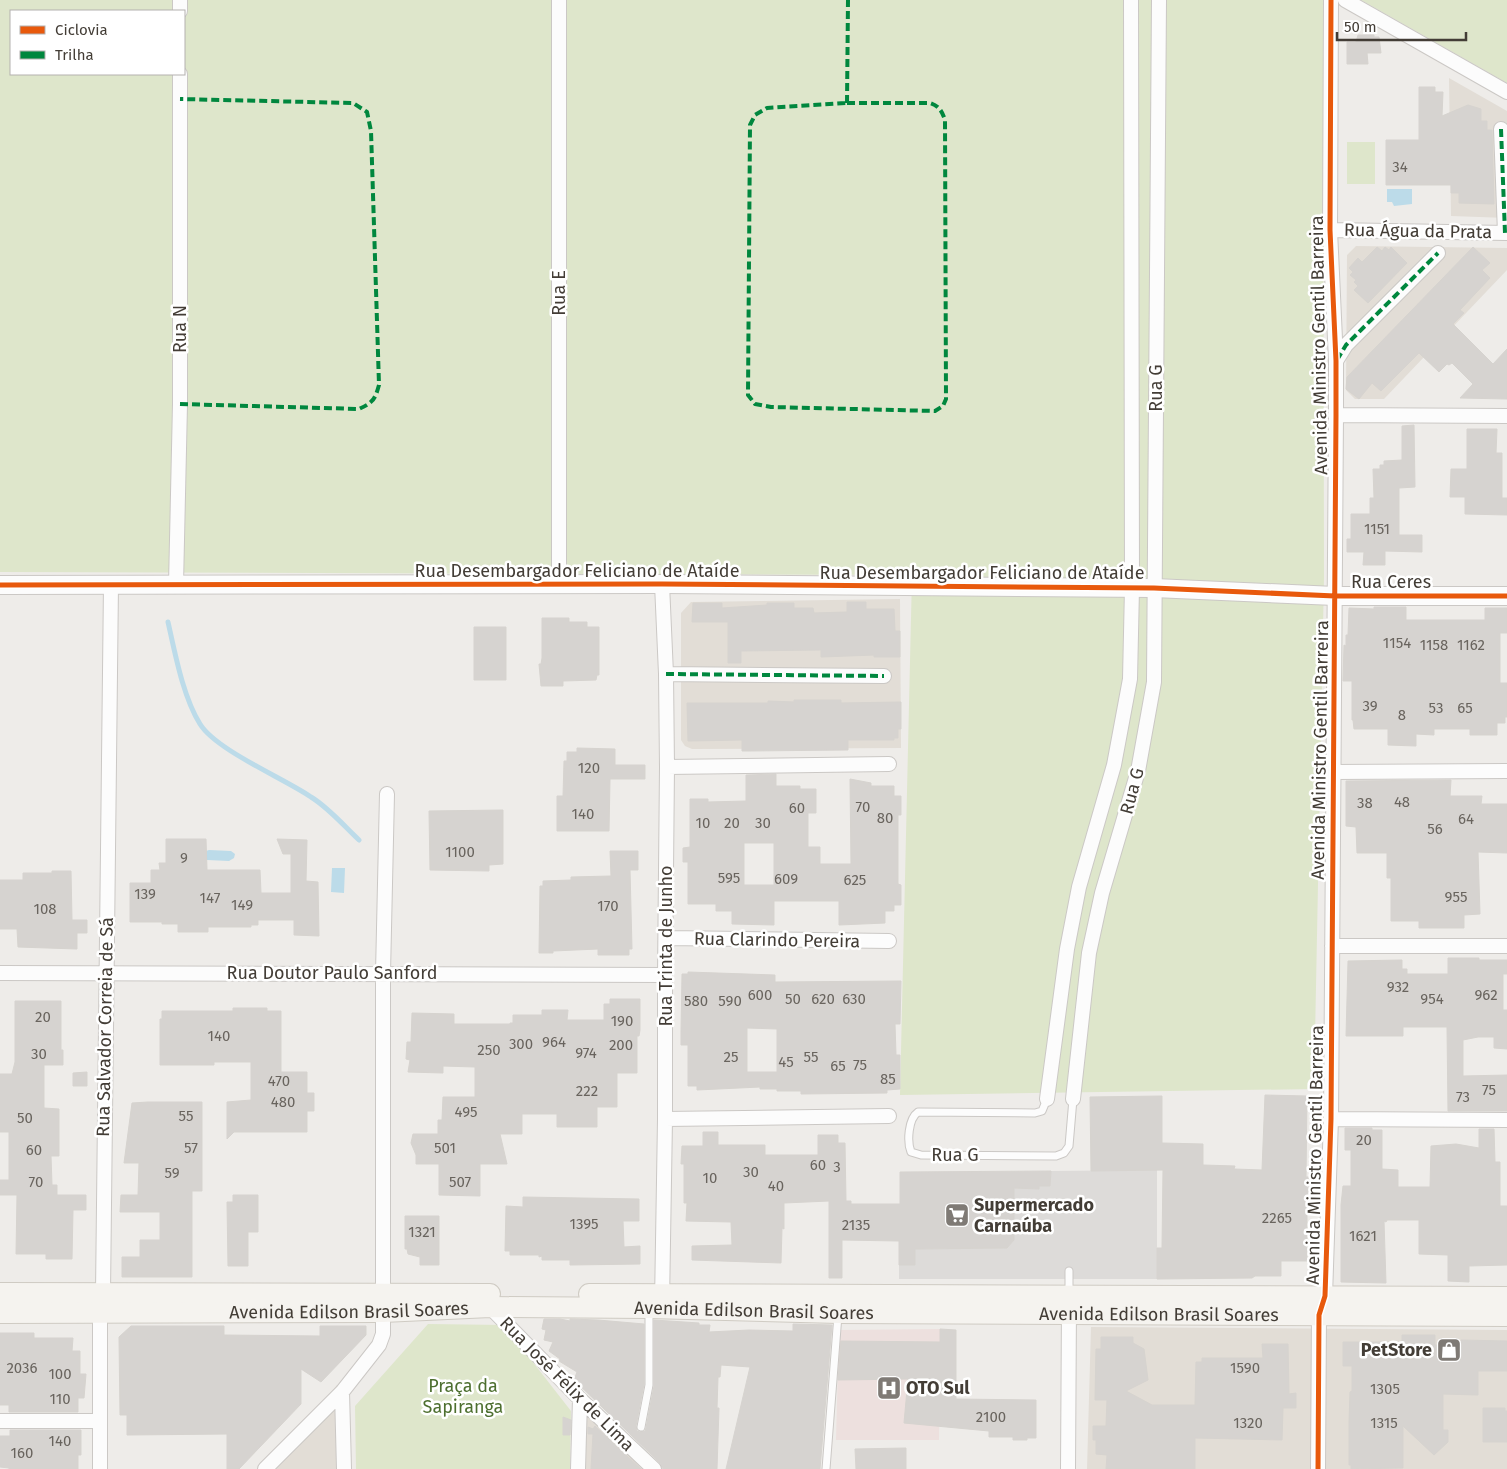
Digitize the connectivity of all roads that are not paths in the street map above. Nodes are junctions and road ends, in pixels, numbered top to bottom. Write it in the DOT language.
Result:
graph roads {
  1 [pos="559,0"];
  2 [pos="1131,0"];
  3 [pos="1159,0"];
  4 [pos="1331,0"];
  5 [pos="1345,0"];
  6 [pos="180,75"];
  7 [pos="1507,92"];
  8 [pos="1501,129"];
  9 [pos="1330,230"];
  10 [pos="1506,233"];
  11 [pos="1438,253"];
  12 [pos="1336,361"];
  13 [pos="1336,415"];
  14 [pos="1507,416"];
  15 [pos="111,584"];
  16 [pos="662,584"];
  17 [pos="0,585"];
  18 [pos="176,585"];
  19 [pos="559,585"];
  20 [pos="1132,588"];
  21 [pos="1154,588"];
  22 [pos="1335,596"];
  23 [pos="1507,596"];
  24 [pos="666,674"];
  25 [pos="884,676"];
  26 [pos="889,764"];
  27 [pos="667,767"];
  28 [pos="1507,771"];
  29 [pos="1333,772"];
  30 [pos="387,794"];
  31 [pos="666,938"];
  32 [pos="889,942"];
  33 [pos="1332,946"];
  34 [pos="1507,946"];
  35 [pos="0,972"];
  36 [pos="106,973"];
  37 [pos="383,973"];
  38 [pos="665,975"];
  39 [pos="1050,1079"];
  40 [pos="1074,1081"];
  41 [pos="1047,1098"];
  42 [pos="1073,1099"];
  43 [pos="889,1116"];
  44 [pos="665,1119"];
  45 [pos="1332,1119"];
  46 [pos="1507,1120"];
  47 [pos="1069,1272"];
  48 [pos="0,1293"];
  49 [pos="103,1293"];
  50 [pos="1507,1297"];
  51 [pos="490,1301"];
  52 [pos="383,1304"];
  53 [pos="657,1304"];
  54 [pos="1069,1304"];
  55 [pos="1322,1305"];
  56 [pos="0,1313"];
  57 [pos="100,1313"];
  58 [pos="839,1313"];
  59 [pos="1507,1316"];
  60 [pos="342,1392"];
  61 [pos="580,1399"];
  62 [pos="100,1421"];
  63 [pos="0,1422"];
  64 [pos="642,1427"];
  65 [pos="100,1469"];
  66 [pos="265,1469"];
  67 [pos="344,1469"];
  68 [pos="578,1469"];
  69 [pos="654,1469"];
  70 [pos="826,1469"];
  71 [pos="1068,1469"];
  72 [pos="1318,1469"];
  1 -- 19 [label="street, Rua E"];
  2 -- 20 [label="street, Rua G"];
  3 -- 21 [label="street, Rua G"];
  4 -- 9 [label="street, Avenida Ministro Gentil Barreira"];
  5 -- 7 [label="street"];
  6 -- 18 [label="street, Rua N"];
  8 -- 10 [label="street"];
  9 -- 10 [label="street, Rua Água da Prata"];
  9 -- 12 [label="street, Avenida Ministro Gentil Barreira"];
  11 -- 12 [label="street"];
  12 -- 13 [label="street, Avenida Ministro Gentil Barreira"];
  13 -- 14 [label="street"];
  13 -- 22 [label="street, Avenida Ministro Gentil Barreira"];
  15 -- 17 [label="street, Rua Desembargador Feliciano de Ataíde"];
  15 -- 18 [label="street, Rua Desembargador Feliciano de Ataíde"];
  15 -- 36 [label="street, Rua Salvador Correia de Sá"];
  16 -- 19 [label="street, Rua Desembargador Feliciano de Ataíde"];
  16 -- 20 [label="street, Rua Desembargador Feliciano de Ataíde"];
  16 -- 24 [label="street, Rua Trinta de Junho"];
  18 -- 19 [label="street, Rua Desembargador Feliciano de Ataíde"];
  20 -- 21 [label="street, Rua Desembargador Feliciano de Ataíde"];
  20 -- 39 [label="street, Rua G"];
  21 -- 22 [label="street, Rua Ceres"];
  21 -- 40 [label="street, Rua G"];
  22 -- 23 [label="street, Rua Ceres"];
  22 -- 29 [label="street, Avenida Ministro Gentil Barreira"];
  24 -- 25 [label="street"];
  24 -- 27 [label="street, Rua Trinta de Junho"];
  26 -- 27 [label="street"];
  27 -- 31 [label="street, Rua Trinta de Junho"];
  28 -- 29 [label="street"];
  29 -- 33 [label="street, Avenida Ministro Gentil Barreira"];
  30 -- 37 [label="street"];
  31 -- 32 [label="street, Rua Clarindo Pereira"];
  31 -- 38 [label="street, Rua Trinta de Junho"];
  33 -- 34 [label="street"];
  33 -- 45 [label="street, Avenida Ministro Gentil Barreira"];
  35 -- 36 [label="street, Rua Doutor Paulo Sanford"];
  36 -- 37 [label="street, Rua Doutor Paulo Sanford"];
  36 -- 49 [label="street, Rua Salvador Correia de Sá"];
  37 -- 38 [label="street, Rua Doutor Paulo Sanford"];
  37 -- 52 [label="street"];
  38 -- 44 [label="street, Rua Trinta de Junho"];
  39 -- 40 [label="street"];
  39 -- 41 [label="street, Rua G"];
  40 -- 42 [label="street, Rua G"];
  41 -- 42 [label="lane, Rua G"];
  43 -- 44 [label="street"];
  44 -- 53 [label="street, Rua Trinta de Junho"];
  45 -- 46 [label="street"];
  45 -- 55 [label="street, Avenida Ministro Gentil Barreira"];
  47 -- 54 [label="lane"];
  48 -- 49 [label="main road, Avenida Edilson Brasil Soares"];
  49 -- 52 [label="main road, Avenida Edilson Brasil Soares"];
  49 -- 57 [label="street, Rua Salvador Correia de Sá"];
  50 -- 55 [label="main road, Avenida Edilson Brasil Soares"];
  51 -- 52 [label="main road, Avenida Edilson Brasil Soares"];
  51 -- 53 [label="main road, Avenida Edilson Brasil Soares"];
  51 -- 61 [label="street, Rua José Félix de Lima"];
  52 -- 57 [label="main road, Avenida Edilson Brasil Soares"];
  52 -- 60 [label="street"];
  53 -- 54 [label="main road, Avenida Edilson Brasil Soares"];
  53 -- 58 [label="main road, Avenida Edilson Brasil Soares"];
  53 -- 64 [label="lane"];
  54 -- 55 [label="main road, Avenida Edilson Brasil Soares"];
  54 -- 58 [label="main road, Avenida Edilson Brasil Soares"];
  54 -- 71 [label="street"];
  55 -- 59 [label="main road, Avenida Edilson Brasil Soares"];
  55 -- 72 [label="street, Avenida Ministro Gentil Barreira"];
  56 -- 57 [label="main road, Avenida Edilson Brasil Soares"];
  57 -- 62 [label="street, Rua Salvador Correia de Sá"];
  58 -- 70 [label="lane"];
  60 -- 66 [label="street"];
  60 -- 67 [label="street"];
  61 -- 68 [label="street"];
  61 -- 69 [label="street, Rua José Félix de Lima"];
  62 -- 63 [label="street"];
  62 -- 65 [label="street, Rua Salvador Correia de Sá"];
}
